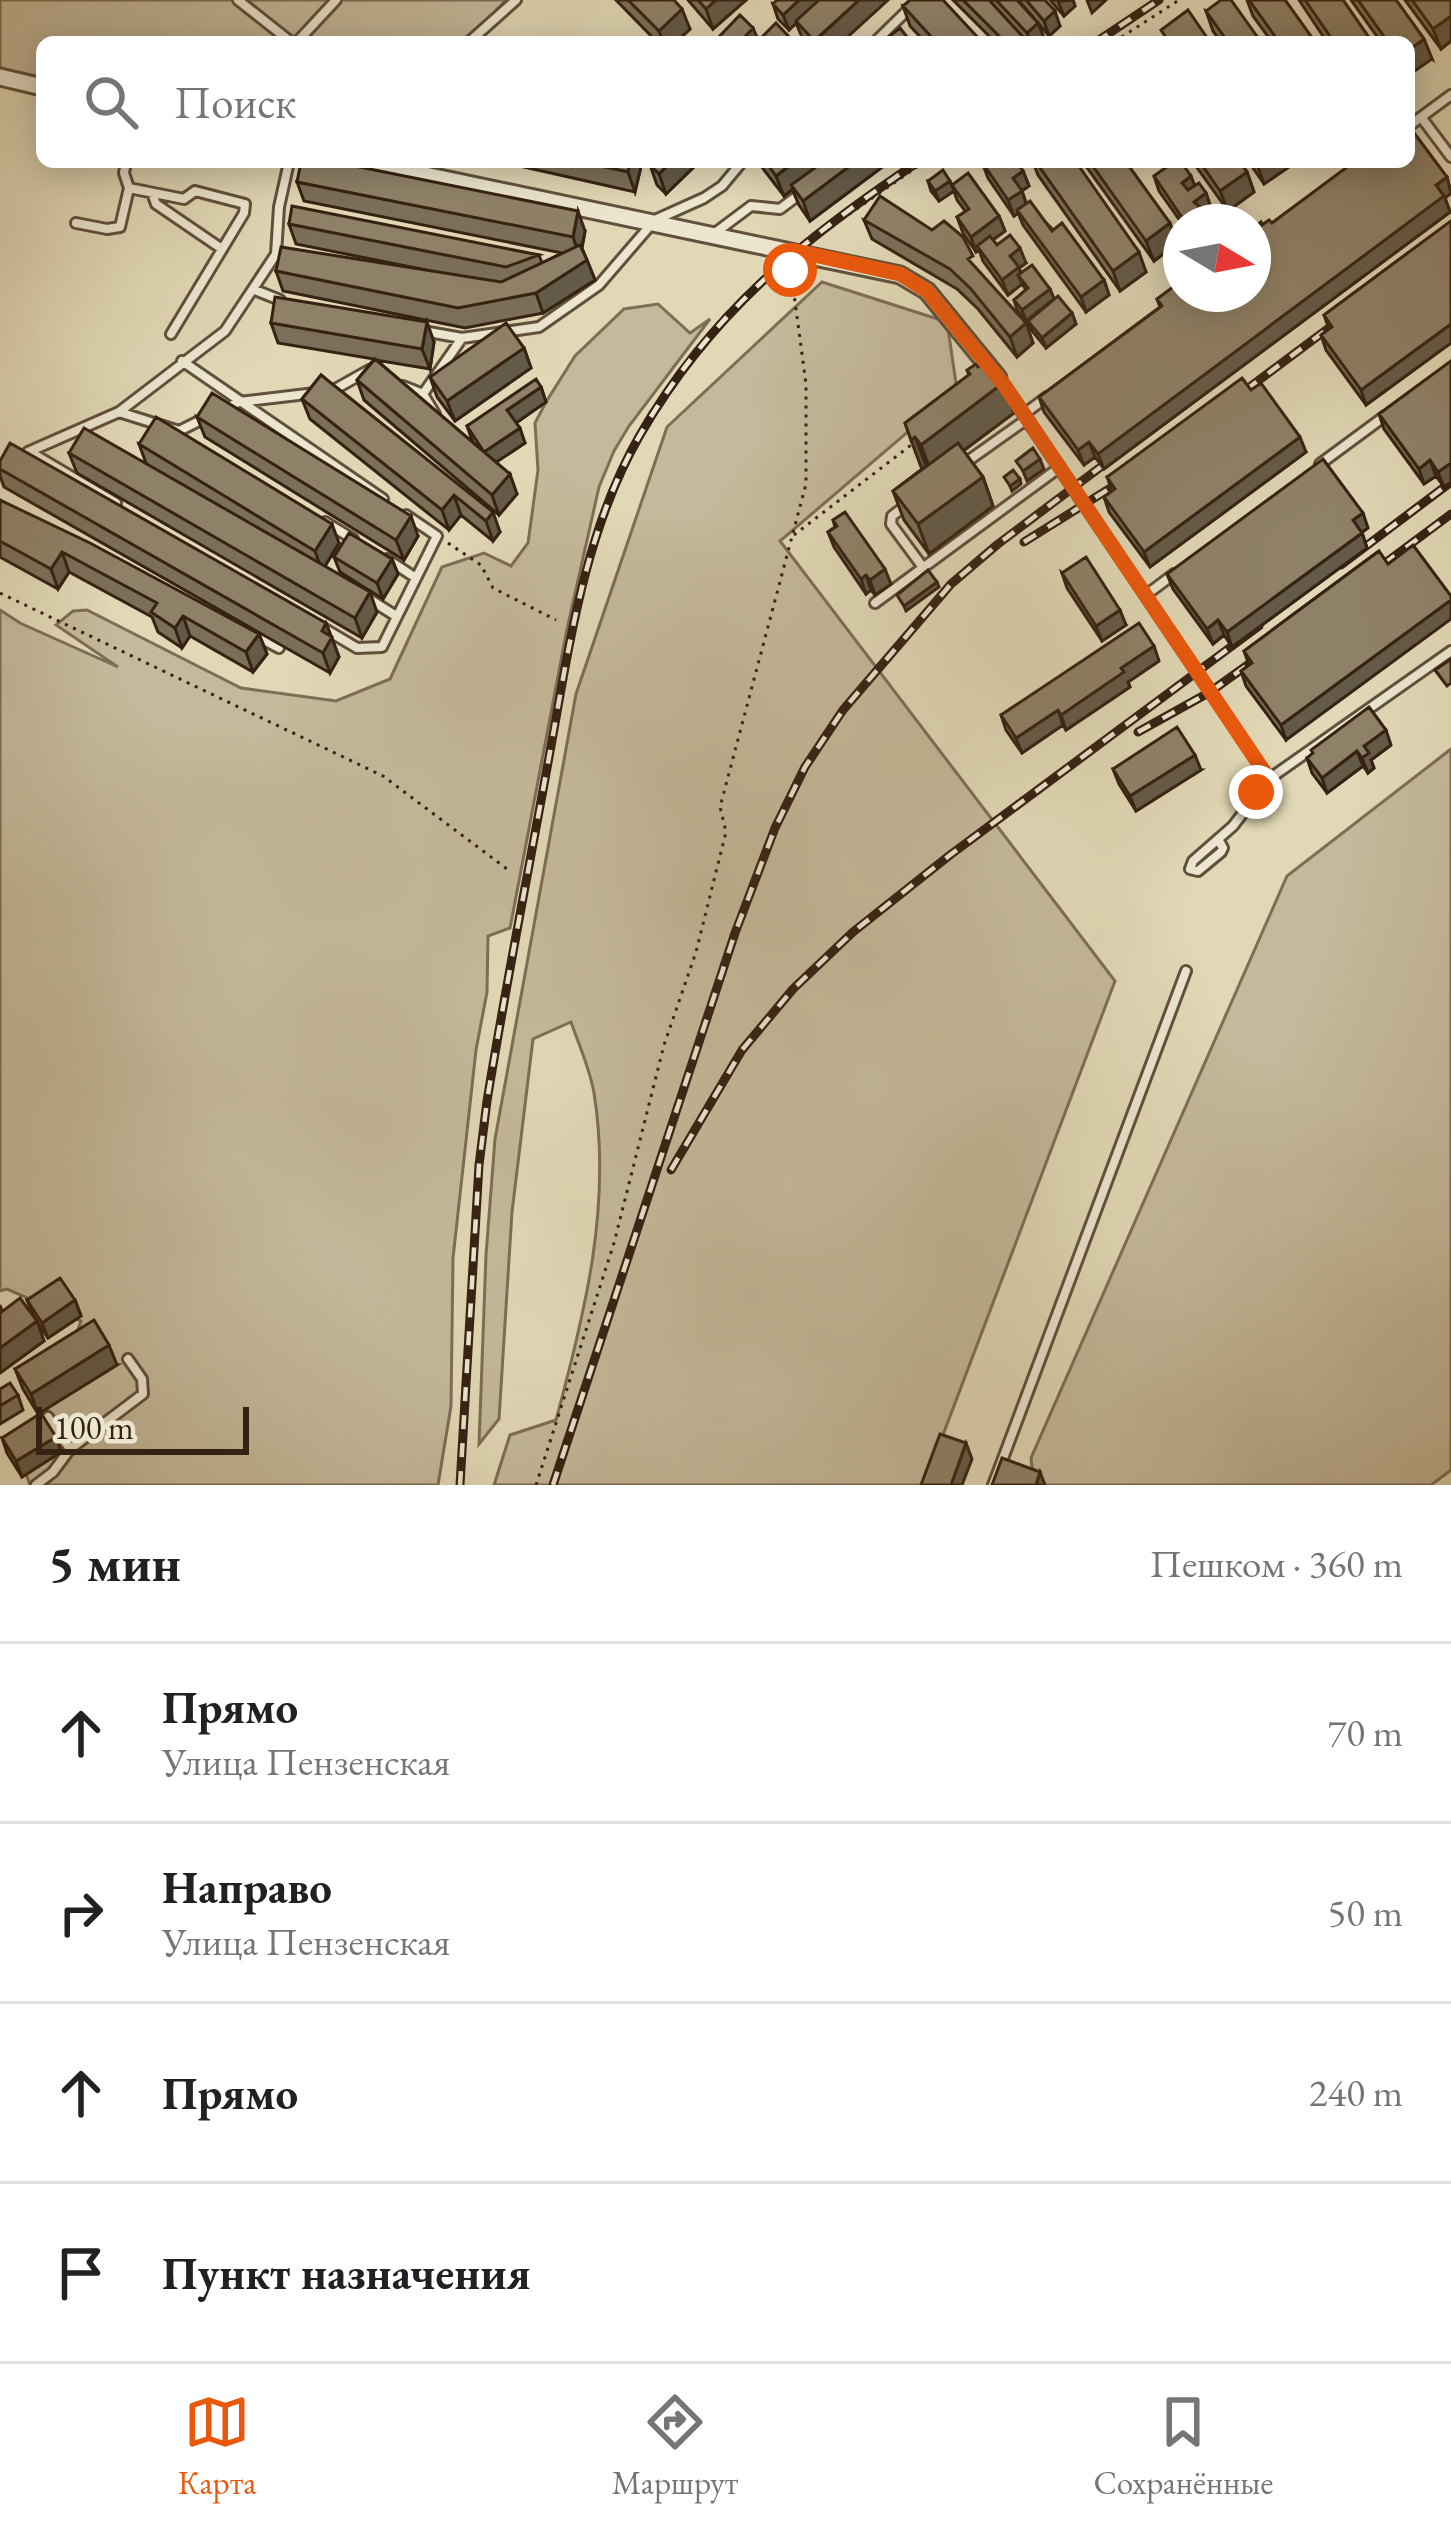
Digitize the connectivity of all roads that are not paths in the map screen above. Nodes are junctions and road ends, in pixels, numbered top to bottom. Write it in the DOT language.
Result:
graph roads {
  1 [pos="238,0"];
  2 [pos="336,0"];
  3 [pos="516,0"];
  4 [pos="918,0"];
  5 [pos="887,30"];
  6 [pos="906,34"];
  7 [pos="286,36"];
  8 [pos="300,36"];
  9 [pos="476,36"];
  10 [pos="880,36"];
  11 [pos="0,77"];
  12 [pos="36,86"];
  13 [pos="1451,95"];
  14 [pos="1421,118"];
  15 [pos="1415,122"];
  16 [pos="1451,157"];
  17 [pos="125,168"];
  18 [pos="288,168"];
  19 [pos="393,168"];
  20 [pos="737,168"];
  21 [pos="129,188"];
  22 [pos="803,191"];
  23 [pos="152,193"];
  24 [pos="279,207"];
  25 [pos="301,212"];
  26 [pos="655,220"];
  27 [pos="76,223"];
  28 [pos="714,233"];
  29 [pos="222,249"];
  30 [pos="276,254"];
  31 [pos="297,258"];
  32 [pos="255,290"];
  33 [pos="288,304"];
  34 [pos="419,330"];
  35 [pos="172,334"];
  36 [pos="463,338"];
  37 [pos="182,361"];
  38 [pos="992,383"];
  39 [pos="1060,387"];
  40 [pos="333,392"];
  41 [pos="423,394"];
  42 [pos="239,402"];
  43 [pos="350,405"];
  44 [pos="1394,409"];
  45 [pos="119,412"];
  46 [pos="1026,416"];
  47 [pos="447,424"];
  48 [pos="179,431"];
  49 [pos="189,441"];
  50 [pos="30,452"];
  51 [pos="15,458"];
  52 [pos="1318,466"];
  53 [pos="1060,467"];
  54 [pos="954,471"];
  55 [pos="917,497"];
  56 [pos="132,513"];
  57 [pos="313,515"];
  58 [pos="350,537"];
  59 [pos="367,547"];
  60 [pos="340,556"];
  61 [pos="383,557"];
  62 [pos="922,566"];
  63 [pos="1184,566"];
  64 [pos="416,578"];
  65 [pos="1146,595"];
  66 [pos="363,596"];
  67 [pos="875,602"];
  68 [pos="396,616"];
  69 [pos="316,624"];
  70 [pos="239,627"];
  71 [pos="278,648"];
  72 [pos="1451,651"];
  73 [pos="1269,779"];
  74 [pos="1218,839"];
  75 [pos="1186,971"];
  76 [pos="128,1359"];
  77 [pos="48,1417"];
  78 [pos="70,1449"];
  79 [pos="36,1485"];
  80 [pos="993,1485"];
  1 -- 7 [label="lane"];
  2 -- 8 [label="lane"];
  3 -- 9 [label="lane"];
  4 -- 5 [label="lane"];
  5 -- 6 [label="lane"];
  5 -- 10 [label="lane"];
  11 -- 12 [label="street"];
  13 -- 14 [label="lane"];
  14 -- 15 [label="lane"];
  14 -- 16 [label="lane"];
  17 -- 21 [label="lane"];
  18 -- 24 [label="lane"];
  19 -- 26 [label="street"];
  20 -- 26 [label="lane"];
  21 -- 23 [label="lane"];
  21 -- 27 [label="lane"];
  22 -- 28 [label="lane"];
  23 -- 29 [label="lane"];
  23 -- 29 [label="lane"];
  24 -- 25 [label="lane"];
  24 -- 30 [label="lane"];
  26 -- 28 [label="street"];
  26 -- 36 [label="lane"];
  28 -- 38 [label="street"];
  29 -- 35 [label="lane"];
  30 -- 31 [label="lane"];
  30 -- 32 [label="lane"];
  32 -- 33 [label="lane"];
  32 -- 37 [label="lane"];
  34 -- 36 [label="lane"];
  36 -- 41 [label="lane"];
  37 -- 42 [label="lane"];
  37 -- 45 [label="lane"];
  38 -- 46 [label="lane"];
  39 -- 46 [label="lane"];
  40 -- 41 [label="lane"];
  40 -- 42 [label="lane"];
  40 -- 43 [label="lane"];
  41 -- 47 [label="lane"];
  42 -- 48 [label="lane"];
  42 -- 64 [label="lane"];
  44 -- 52 [label="lane"];
  45 -- 48 [label="lane"];
  45 -- 50 [label="lane"];
  46 -- 53 [label="lane"];
  46 -- 54 [label="lane"];
  48 -- 49 [label="lane"];
  50 -- 51 [label="lane"];
  50 -- 56 [label="lane"];
  53 -- 62 [label="lane"];
  53 -- 65 [label="lane"];
  55 -- 62 [label="lane"];
  57 -- 58 [label="lane"];
  58 -- 59 [label="lane"];
  58 -- 60 [label="lane"];
  61 -- 64 [label="lane"];
  62 -- 67 [label="lane"];
  63 -- 65 [label="lane"];
  64 -- 68 [label="lane"];
  65 -- 73 [label="lane"];
  66 -- 68 [label="lane"];
  68 -- 69 [label="lane"];
  70 -- 71 [label="lane"];
  72 -- 73 [label="lane"];
  73 -- 74 [label="lane"];
  74 -- 74 [label="lane"];
  75 -- 80 [label="lane"];
  76 -- 78 [label="lane"];
  77 -- 78 [label="lane"];
  78 -- 79 [label="lane"];
}
